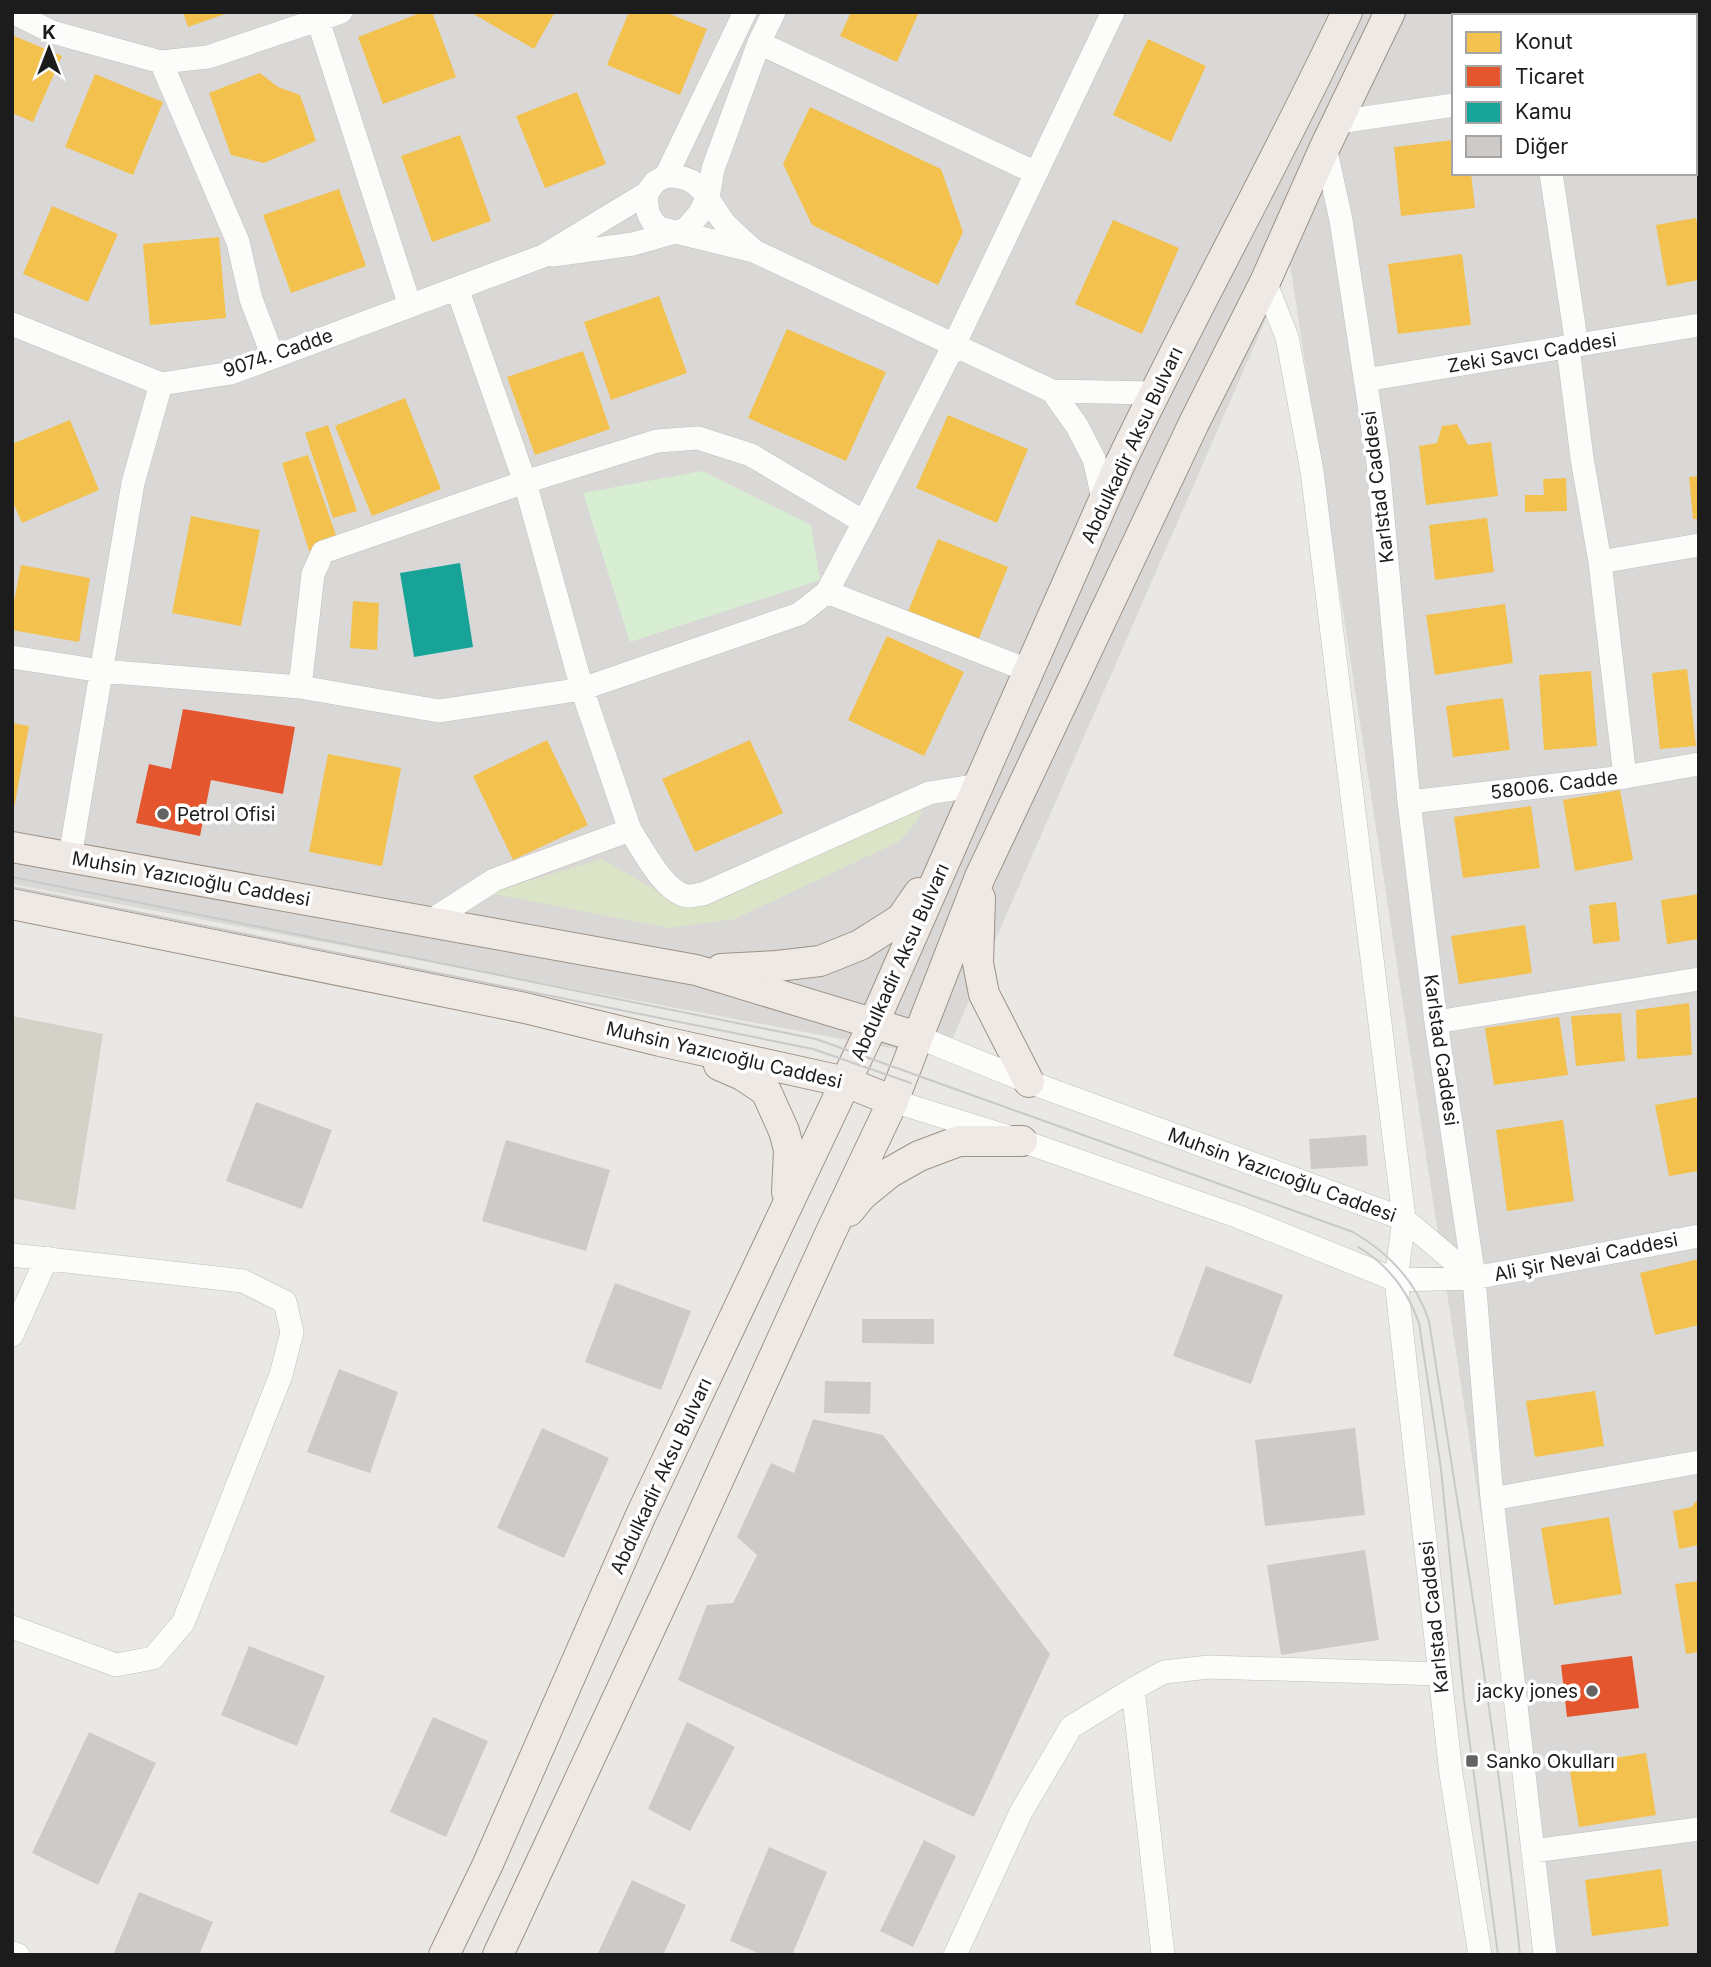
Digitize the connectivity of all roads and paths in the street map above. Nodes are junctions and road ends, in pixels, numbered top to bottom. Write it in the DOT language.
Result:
graph roads {
  1 [pos="12,12"];
  2 [pos="341,12"];
  3 [pos="774,12"];
  4 [pos="1113,12"];
  5 [pos="1348,12"];
  6 [pos="1390,12"];
  7 [pos="741,14"];
  8 [pos="318,20"];
  9 [pos="759,43"];
  10 [pos="161,62"];
  11 [pos="1452,105"];
  12 [pos="1331,134"];
  13 [pos="1036,173"];
  14 [pos="1551,175"];
  15 [pos="666,176"];
  16 [pos="647,193"];
  17 [pos="708,198"];
  18 [pos="672,232"];
  19 [pos="754,251"];
  20 [pos="543,256"];
  21 [pos="1265,282"];
  22 [pos="457,288"];
  23 [pos="410,306"];
  24 [pos="12,324"];
  25 [pos="1699,325"];
  26 [pos="954,345"];
  27 [pos="1573,347"];
  28 [pos="273,357"];
  29 [pos="1365,380"];
  30 [pos="161,384"];
  31 [pos="1052,391"];
  32 [pos="1153,393"];
  33 [pos="525,482"];
  34 [pos="1104,502"];
  35 [pos="864,522"];
  36 [pos="1699,545"];
  37 [pos="1600,562"];
  38 [pos="827,592"];
  39 [pos="12,657"];
  40 [pos="101,671"];
  41 [pos="1030,671"];
  42 [pos="300,687"];
  43 [pos="582,690"];
  44 [pos="1699,765"];
  45 [pos="1625,776"];
  46 [pos="979,785"];
  47 [pos="1409,802"];
  48 [pos="630,830"];
  49 [pos="12,847"];
  50 [pos="950,850"];
  51 [pos="70,857"];
  52 [pos="980,877"];
  53 [pos="12,904"];
  54 [pos="429,922"];
  55 [pos="696,970"];
  56 [pos="1699,979"];
  57 [pos="874,1022"];
  58 [pos="1436,1022"];
  59 [pos="918,1037"];
  60 [pos="660,1041"];
  61 [pos="846,1082"];
  62 [pos="1029,1082"];
  63 [pos="893,1101"];
  64 [pos="1022,1141"];
  65 [pos="786,1207"];
  66 [pos="1404,1219"];
  67 [pos="829,1236"];
  68 [pos="1699,1236"];
  69 [pos="12,1255"];
  70 [pos="47,1258"];
  71 [pos="1474,1278"];
  72 [pos="1396,1280"];
  73 [pos="12,1335"];
  74 [pos="1699,1462"];
  75 [pos="1492,1499"];
  76 [pos="12,1627"];
  77 [pos="1440,1674"];
  78 [pos="1133,1689"];
  79 [pos="1699,1829"];
  80 [pos="1533,1851"];
  81 [pos="12,1952"];
  82 [pos="18,1955"];
  83 [pos="444,1955"];
  84 [pos="498,1955"];
  85 [pos="955,1955"];
  86 [pos="1163,1955"];
  87 [pos="1480,1955"];
  88 [pos="1545,1955"];
  1 -- 10 [label="street"];
  2 -- 8 [label="street"];
  3 -- 9 [label="street, 9074. Cadde"];
  4 -- 13 [label="street"];
  5 -- 32 [label="main road, Abdulkadir Aksu Bulvarı"];
  6 -- 12 [label="main road, Abdulkadir Aksu Bulvarı"];
  7 -- 15 [label="street, 9074. Cadde"];
  8 -- 10 [label="street"];
  8 -- 23 [label="street"];
  9 -- 13 [label="street"];
  9 -- 17 [label="street, 9074. Cadde"];
  10 -- 28 [label="street"];
  11 -- 12 [label="street"];
  12 -- 21 [label="main road, Abdulkadir Aksu Bulvarı"];
  12 -- 29 [label="street, Karlstad Caddesi"];
  13 -- 26 [label="street"];
  14 -- 27 [label="street"];
  15 -- 16 [label="street, 9074. Cadde"];
  15 -- 17 [label="street"];
  16 -- 18 [label="street"];
  16 -- 20 [label="street, 9074. Cadde"];
  17 -- 18 [label="street, 9074. Cadde"];
  17 -- 19 [label="street"];
  18 -- 19 [label="street"];
  18 -- 20 [label="street, 9074. Cadde"];
  19 -- 26 [label="street"];
  20 -- 22 [label="street, 9074. Cadde"];
  21 -- 52 [label="main road, Abdulkadir Aksu Bulvarı"];
  21 -- 66 [label="street, Karlstad Caddesi"];
  22 -- 23 [label="street, 9074. Cadde"];
  22 -- 33 [label="street"];
  23 -- 28 [label="street, 9074. Cadde"];
  24 -- 30 [label="street"];
  25 -- 27 [label="street, Zeki Savcı Caddesi"];
  26 -- 31 [label="street"];
  26 -- 35 [label="street"];
  27 -- 29 [label="street, Zeki Savcı Caddesi"];
  27 -- 37 [label="street"];
  28 -- 30 [label="street, 9074. Cadde"];
  29 -- 47 [label="street, Karlstad Caddesi"];
  30 -- 40 [label="street"];
  31 -- 32 [label="street"];
  31 -- 34 [label="street"];
  32 -- 34 [label="main road, Abdulkadir Aksu Bulvarı"];
  33 -- 35 [label="street"];
  33 -- 42 [label="street"];
  33 -- 43 [label="street"];
  34 -- 41 [label="main road, Abdulkadir Aksu Bulvarı"];
  35 -- 38 [label="street"];
  36 -- 37 [label="street"];
  37 -- 45 [label="street"];
  38 -- 41 [label="street"];
  38 -- 43 [label="street"];
  39 -- 40 [label="street"];
  40 -- 42 [label="street"];
  40 -- 51 [label="street"];
  41 -- 46 [label="main road, Abdulkadir Aksu Bulvarı"];
  42 -- 43 [label="street"];
  43 -- 48 [label="street"];
  44 -- 45 [label="street, 58006. Cadde"];
  45 -- 47 [label="street, 58006. Cadde"];
  46 -- 48 [label="street"];
  46 -- 50 [label="main road, Abdulkadir Aksu Bulvarı"];
  47 -- 58 [label="street, Karlstad Caddesi"];
  48 -- 54 [label="street"];
  49 -- 51 [label="main road, Muhsin Yazıcıoğlu Caddesi"];
  50 -- 55 [label="main road"];
  50 -- 57 [label="main road, Abdulkadir Aksu Bulvarı"];
  51 -- 54 [label="main road, Muhsin Yazıcıoğlu Caddesi"];
  52 -- 59 [label="main road, Abdulkadir Aksu Bulvarı"];
  52 -- 62 [label="main road"];
  53 -- 60 [label="main road, Muhsin Yazıcıoğlu Caddesi"];
  54 -- 55 [label="main road, Muhsin Yazıcıoğlu Caddesi"];
  55 -- 57 [label="main road, Muhsin Yazıcıoğlu Caddesi"];
  56 -- 58 [label="street"];
  57 -- 59 [label="main road, Muhsin Yazıcıoğlu Caddesi"];
  57 -- 61 [label="main road, Abdulkadir Aksu Bulvarı"];
  58 -- 71 [label="street, Karlstad Caddesi"];
  59 -- 62 [label="street, Muhsin Yazıcıoğlu Caddesi"];
  59 -- 63 [label="main road, Abdulkadir Aksu Bulvarı"];
  60 -- 61 [label="main road, Muhsin Yazıcıoğlu Caddesi"];
  60 -- 65 [label="main road"];
  61 -- 63 [label="main road, Muhsin Yazıcıoğlu Caddesi"];
  61 -- 65 [label="main road, Abdulkadir Aksu Bulvarı"];
  62 -- 66 [label="street, Muhsin Yazıcıoğlu Caddesi"];
  63 -- 64 [label="street, Muhsin Yazıcıoğlu Caddesi"];
  63 -- 67 [label="main road, Abdulkadir Aksu Bulvarı"];
  64 -- 67 [label="main road"];
  64 -- 72 [label="street, Muhsin Yazıcıoğlu Caddesi"];
  65 -- 83 [label="main road, Abdulkadir Aksu Bulvarı"];
  66 -- 71 [label="street, Muhsin Yazıcıoğlu Caddesi"];
  66 -- 72 [label="street, Karlstad Caddesi"];
  67 -- 84 [label="main road, Abdulkadir Aksu Bulvarı"];
  68 -- 71 [label="street, Ali Şir Nevai Caddesi"];
  69 -- 70 [label="street"];
  70 -- 73 [label="street"];
  70 -- 76 [label="street"];
  71 -- 72 [label="street, Muhsin Yazıcıoğlu Caddesi"];
  71 -- 75 [label="street, Karlstad Caddesi"];
  72 -- 77 [label="street, Karlstad Caddesi"];
  74 -- 75 [label="street"];
  75 -- 80 [label="street, Karlstad Caddesi"];
  77 -- 78 [label="street"];
  77 -- 87 [label="street, Karlstad Caddesi"];
  78 -- 85 [label="street"];
  78 -- 86 [label="street"];
  79 -- 80 [label="street"];
  80 -- 88 [label="street, Karlstad Caddesi"];
  81 -- 82 [label="street"];
}
